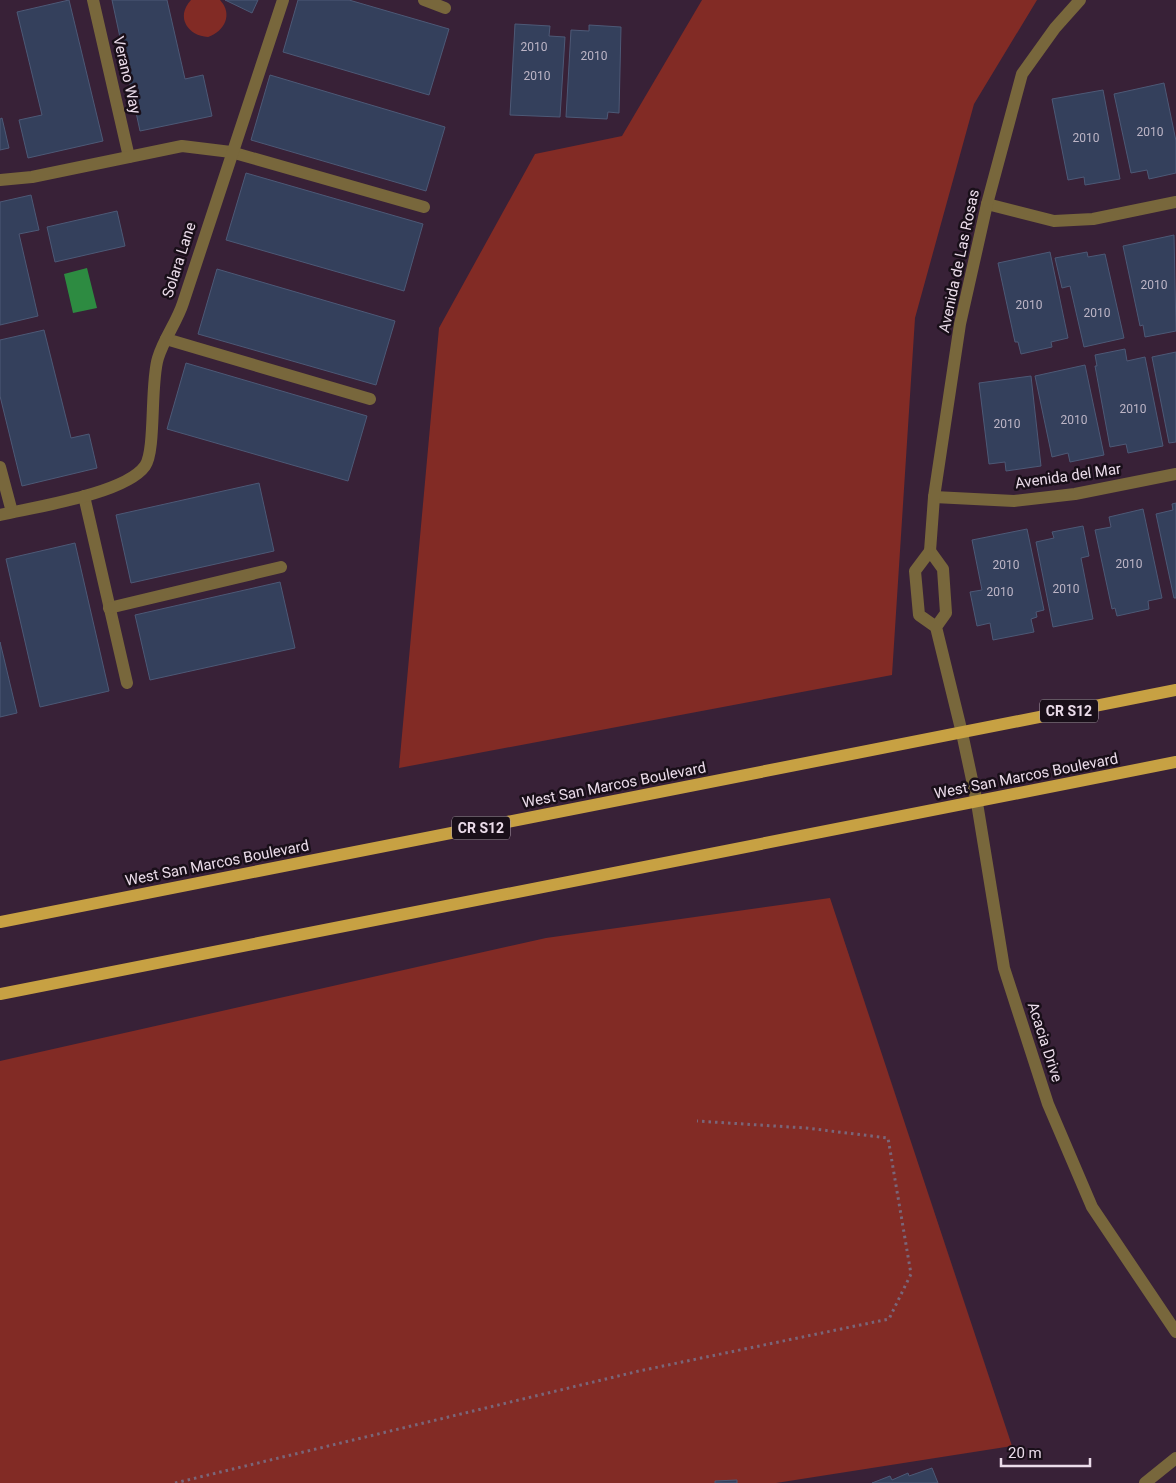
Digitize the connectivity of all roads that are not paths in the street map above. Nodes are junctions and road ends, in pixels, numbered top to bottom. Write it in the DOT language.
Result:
graph roads {
  1 [pos="92,0"];
  2 [pos="283,0"];
  3 [pos="424,0"];
  4 [pos="1080,0"];
  5 [pos="445,8"];
  6 [pos="231,152"];
  7 [pos="129,157"];
  8 [pos="0,180"];
  9 [pos="1176,202"];
  10 [pos="987,204"];
  11 [pos="424,207"];
  12 [pos="166,339"];
  13 [pos="370,399"];
  14 [pos="0,467"];
  15 [pos="1176,474"];
  16 [pos="84,496"];
  17 [pos="934,497"];
  18 [pos="6,513"];
  19 [pos="930,551"];
  20 [pos="281,567"];
  21 [pos="109,608"];
  22 [pos="936,627"];
  23 [pos="127,683"];
  24 [pos="1176,690"];
  25 [pos="962,733"];
  26 [pos="1176,762"];
  27 [pos="976,802"];
  28 [pos="0,922"];
  29 [pos="0,994"];
  30 [pos="1176,1332"];
  31 [pos="1176,1458"];
  32 [pos="1145,1483"];
  1 -- 7 [label="street, Verano Way"];
  2 -- 6 [label="street, Solara Lane"];
  3 -- 5 [label="street"];
  4 -- 10 [label="street, Avenida de Las Rosas"];
  6 -- 7 [label="street"];
  6 -- 11 [label="street"];
  6 -- 12 [label="street, Solara Lane"];
  7 -- 8 [label="street"];
  9 -- 10 [label="street"];
  10 -- 17 [label="street, Avenida de Las Rosas"];
  12 -- 13 [label="street"];
  12 -- 16 [label="street, Solara Lane"];
  14 -- 18 [label="street, Solara Lane"];
  15 -- 17 [label="street, Avenida del Mar"];
  16 -- 18 [label="street, Solara Lane"];
  16 -- 21 [label="street"];
  17 -- 19 [label="street, Avenida de Las Rosas"];
  19 -- 22 [label="street"];
  19 -- 22 [label="street"];
  20 -- 21 [label="street"];
  21 -- 23 [label="street"];
  22 -- 25 [label="street"];
  24 -- 25 [label="main road, West San Marcos Boulevard / CR S12"];
  25 -- 27 [label="street, Acacia Drive"];
  25 -- 28 [label="main road, West San Marcos Boulevard / CR S12"];
  26 -- 27 [label="main road, West San Marcos Boulevard"];
  27 -- 29 [label="main road, West San Marcos Boulevard"];
  27 -- 30 [label="street, Acacia Drive"];
  31 -- 32 [label="street"];
}
